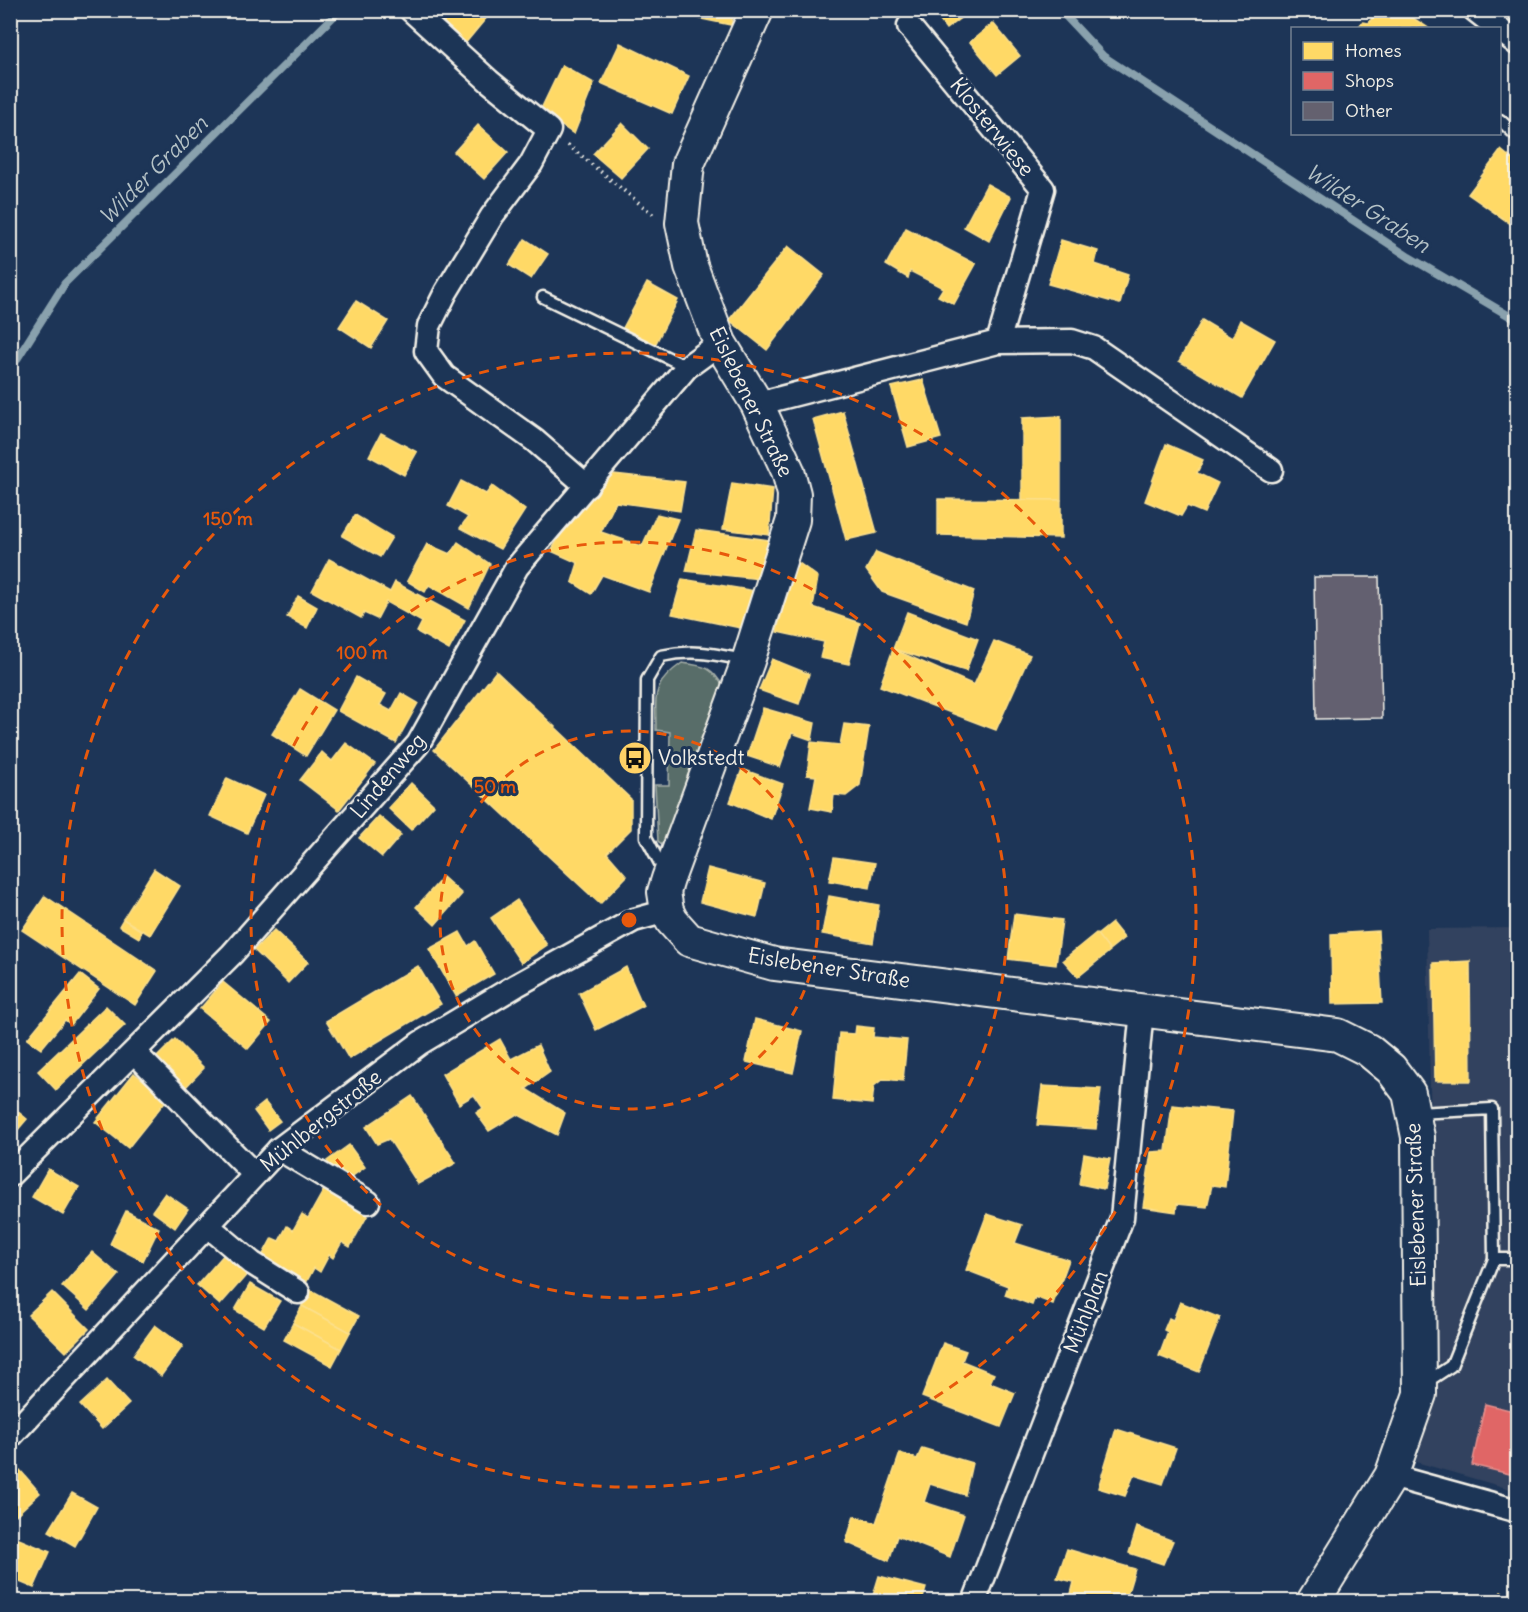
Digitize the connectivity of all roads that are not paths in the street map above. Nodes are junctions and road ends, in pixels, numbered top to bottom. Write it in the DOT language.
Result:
graph roads {
  1 [pos="411,10"];
  2 [pos="757,10"];
  3 [pos="909,26"];
  4 [pos="1501,32"];
  5 [pos="1518,44"];
  6 [pos="1501,121"];
  7 [pos="1518,136"];
  8 [pos="543,297"];
  9 [pos="998,342"];
  10 [pos="720,343"];
  11 [pos="687,367"];
  12 [pos="757,404"];
  13 [pos="1271,470"];
  14 [pos="587,486"];
  15 [pos="748,661"];
  16 [pos="668,879"];
  17 [pos="668,911"];
  18 [pos="1142,1010"];
  19 [pos="134,1052"];
  20 [pos="1413,1113"];
  21 [pos="279,1149"];
  22 [pos="254,1174"];
  23 [pos="10,1175"];
  24 [pos="368,1202"];
  25 [pos="208,1226"];
  26 [pos="1494,1259"];
  27 [pos="1518,1259"];
  28 [pos="298,1292"];
  29 [pos="1420,1386"];
  30 [pos="10,1437"];
  31 [pos="1392,1476"];
  32 [pos="1518,1511"];
  33 [pos="974,1602"];
  34 [pos="1313,1602"];
  1 -- 14 [label="street"];
  2 -- 10 [label="main road, Eislebener Straße"];
  3 -- 9 [label="street, Klosterwiese"];
  4 -- 5 [label="street"];
  6 -- 7 [label="lane"];
  8 -- 11 [label="lane"];
  9 -- 12 [label="street"];
  9 -- 13 [label="street"];
  10 -- 11 [label="street, Lindenweg"];
  10 -- 12 [label="main road, Eislebener Straße"];
  11 -- 14 [label="street, Lindenweg"];
  12 -- 15 [label="main road, Eislebener Straße"];
  14 -- 19 [label="street, Lindenweg"];
  15 -- 16 [label="main road, Eislebener Straße"];
  15 -- 16 [label="lane"];
  16 -- 17 [label="main road, Eislebener Straße"];
  17 -- 18 [label="main road, Eislebener Straße"];
  17 -- 21 [label="street, Mühlbergstraße"];
  18 -- 20 [label="main road, Eislebener Straße"];
  18 -- 33 [label="street, Mühlplan"];
  19 -- 22 [label="street"];
  19 -- 23 [label="street, Lindenweg"];
  20 -- 26 [label="lane"];
  20 -- 29 [label="main road, Eislebener Straße"];
  21 -- 22 [label="street, Mühlbergstraße"];
  21 -- 24 [label="street"];
  22 -- 25 [label="street, Mühlbergstraße"];
  25 -- 28 [label="street"];
  25 -- 30 [label="street, Mühlbergstraße"];
  26 -- 27 [label="lane"];
  26 -- 29 [label="lane"];
  29 -- 31 [label="main road, Eislebener Straße"];
  31 -- 32 [label="street"];
  31 -- 34 [label="main road, Eislebener Straße"];
}
